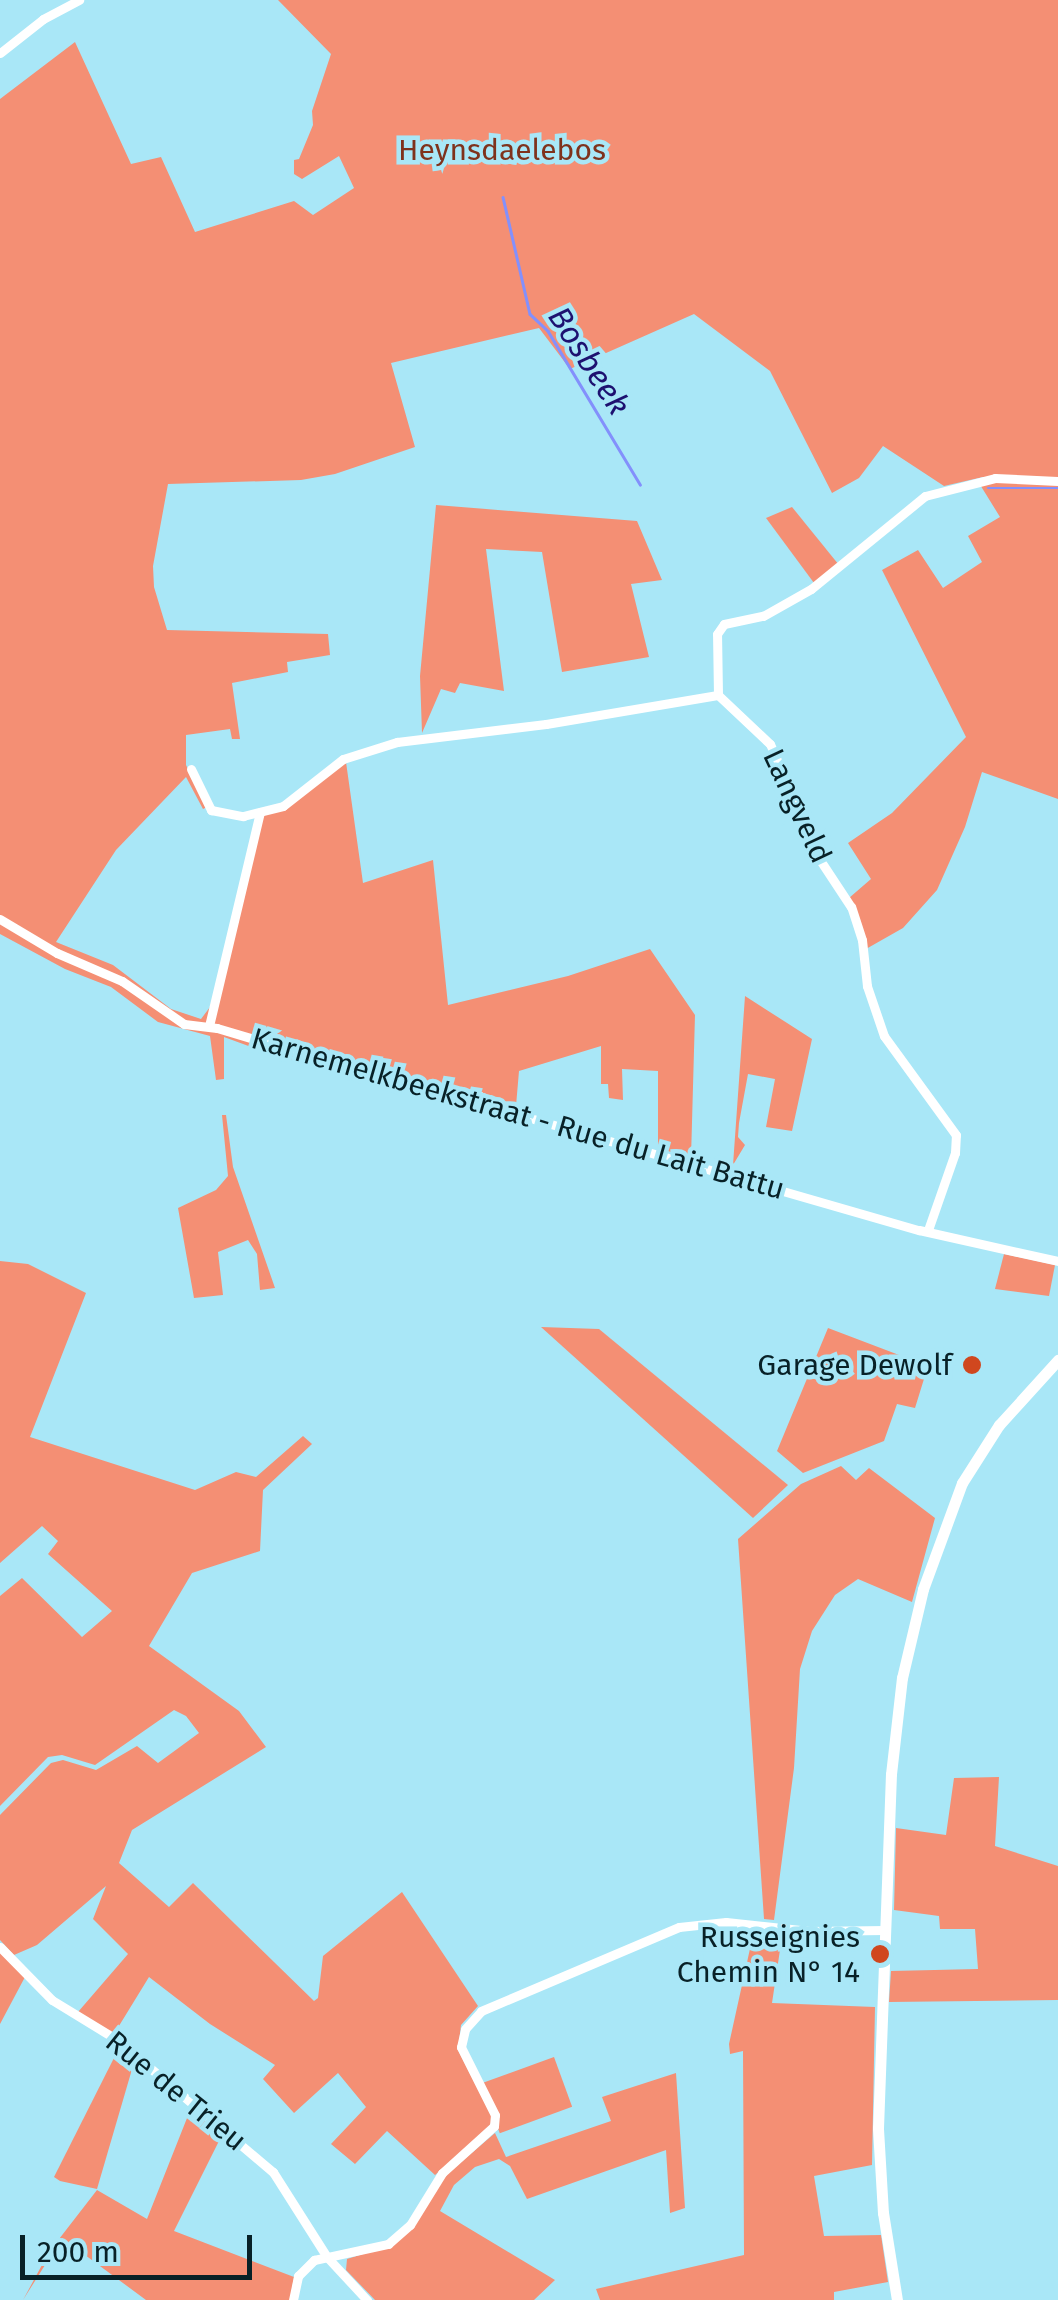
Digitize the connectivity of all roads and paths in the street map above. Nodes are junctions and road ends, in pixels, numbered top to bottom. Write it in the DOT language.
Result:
graph roads {
  1 [pos="79,0"];
  2 [pos="0,53"];
  3 [pos="1058,481"];
  4 [pos="718,695"];
  5 [pos="191,768"];
  6 [pos="260,812"];
  7 [pos="0,919"];
  8 [pos="208,1026"];
  9 [pos="928,1230"];
  10 [pos="1058,1261"];
  11 [pos="1058,1360"];
  12 [pos="885,1930"];
  13 [pos="0,1947"];
  14 [pos="328,2257"];
  15 [pos="293,2300"];
  16 [pos="367,2300"];
  17 [pos="898,2300"];
  1 -- 2 [label="street"];
  3 -- 4 [label="street"];
  4 -- 6 [label="street"];
  4 -- 9 [label="street, Langveld"];
  5 -- 6 [label="street"];
  6 -- 8 [label="street"];
  7 -- 8 [label="street, Karnemelkbeekstraat - Rue du Lait Battu"];
  8 -- 9 [label="street, Karnemelkbeekstraat - Rue du Lait Battu"];
  9 -- 10 [label="street, Karnemelkbeekstraat - Rue du Lait Battu"];
  11 -- 12 [label="street"];
  12 -- 14 [label="street"];
  12 -- 17 [label="street"];
  13 -- 14 [label="street, Rue de Trieu"];
  14 -- 15 [label="street"];
  14 -- 16 [label="street, Rue de Trieu"];
}
